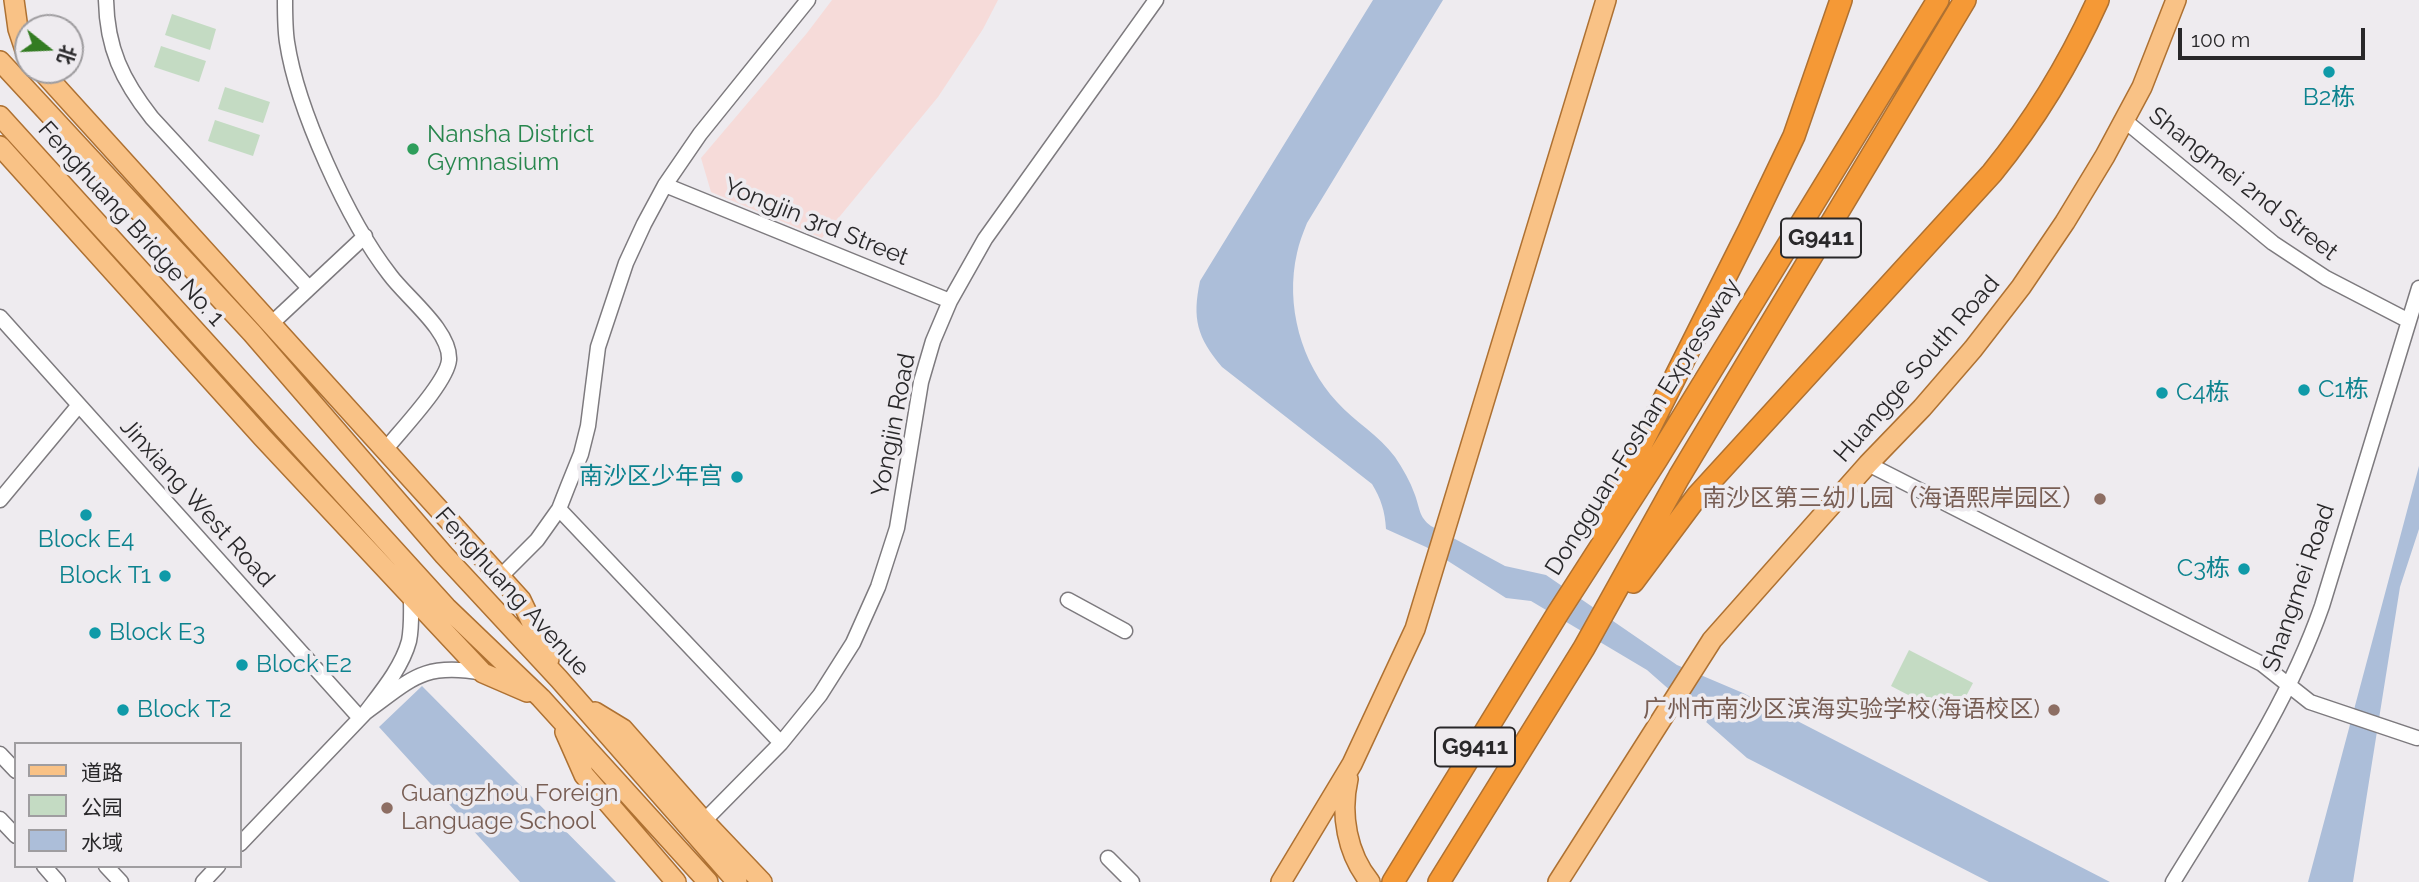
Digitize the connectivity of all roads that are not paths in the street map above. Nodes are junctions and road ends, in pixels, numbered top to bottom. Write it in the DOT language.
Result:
graph roads {
  1 [pos="106,0"];
  2 [pos="285,0"];
  3 [pos="807,0"];
  4 [pos="1156,0"];
  5 [pos="1606,0"];
  6 [pos="1841,0"];
  7 [pos="1938,0"];
  8 [pos="1965,0"];
  9 [pos="2098,0"];
  10 [pos="2176,0"];
  11 [pos="0,24"];
  12 [pos="14,40"];
  13 [pos="0,61"];
  14 [pos="54,84"];
  15 [pos="0,116"];
  16 [pos="2124,120"];
  17 [pos="0,146"];
  18 [pos="665,185"];
  19 [pos="365,236"];
  20 [pos="309,288"];
  21 [pos="2419,288"];
  22 [pos="950,301"];
  23 [pos="0,317"];
  24 [pos="2409,321"];
  25 [pos="271,324"];
  26 [pos="252,333"];
  27 [pos="227,364"];
  28 [pos="79,405"];
  29 [pos="385,450"];
  30 [pos="1868,464"];
  31 [pos="0,500"];
  32 [pos="559,509"];
  33 [pos="500,577"];
  34 [pos="411,596"];
  35 [pos="1068,600"];
  36 [pos="1558,612"];
  37 [pos="1125,631"];
  38 [pos="1584,648"];
  39 [pos="483,673"];
  40 [pos="559,679"];
  41 [pos="2289,686"];
  42 [pos="541,698"];
  43 [pos="579,702"];
  44 [pos="363,715"];
  45 [pos="559,719"];
  46 [pos="2417,738"];
  47 [pos="781,743"];
  48 [pos="0,754"];
  49 [pos="1352,764"];
  50 [pos="14,769"];
  51 [pos="0,819"];
  52 [pos="704,821"];
  53 [pos="14,834"];
  54 [pos="242,842"];
  55 [pos="1108,858"];
  56 [pos="46,868"];
  57 [pos="108,868"];
  58 [pos="216,868"];
  59 [pos="58,882"];
  60 [pos="121,882"];
  61 [pos="203,882"];
  62 [pos="676,882"];
  63 [pos="708,882"];
  64 [pos="737,882"];
  65 [pos="762,882"];
  66 [pos="1132,882"];
  67 [pos="1281,882"];
  68 [pos="1370,882"];
  69 [pos="1393,882"];
  70 [pos="1439,882"];
  71 [pos="1558,882"];
  72 [pos="2173,882"];
  1 -- 20 [label="street"];
  2 -- 19 [label="street"];
  3 -- 18 [label="street"];
  4 -- 22 [label="street, Yongjin Road"];
  5 -- 49 [label="main road"];
  6 -- 36 [label="highway"];
  7 -- 36 [label="highway, Dongguan-Foshan Expressway / G9411"];
  8 -- 38 [label="highway, G9411"];
  9 -- 38 [label="highway"];
  10 -- 16 [label="main road, Huangge South Road"];
  11 -- 12 [label="main road"];
  13 -- 26 [label="main road, Fenghuang Bridge No. 1"];
  14 -- 25 [label="main road"];
  15 -- 27 [label="main road, Fenghuang Bridge No. 1"];
  16 -- 24 [label="street, Shangmei 2nd Street"];
  16 -- 30 [label="main road, Huangge South Road"];
  17 -- 34 [label="main road"];
  18 -- 22 [label="street, Yongjin 3rd Street"];
  18 -- 32 [label="street"];
  19 -- 20 [label="street"];
  19 -- 29 [label="street"];
  20 -- 25 [label="street"];
  21 -- 24 [label="street, Shangmei Road"];
  22 -- 47 [label="street, Yongjin Road"];
  23 -- 28 [label="street, Jinxiang West Road"];
  24 -- 41 [label="street, Shangmei Road"];
  25 -- 29 [label="main road"];
  26 -- 40 [label="main road, Fenghuang Avenue"];
  27 -- 42 [label="main road, Fenghuang Avenue"];
  28 -- 31 [label="street"];
  28 -- 44 [label="street, Jinxiang West Road"];
  29 -- 33 [label="main road"];
  30 -- 41 [label="street"];
  30 -- 71 [label="main road, Huangge South Road"];
  32 -- 33 [label="street"];
  32 -- 47 [label="street"];
  33 -- 40 [label="main road"];
  34 -- 39 [label="main road"];
  34 -- 44 [label="street"];
  35 -- 37 [label="street"];
  36 -- 69 [label="highway, Dongguan-Foshan Expressway / G9411"];
  38 -- 70 [label="highway, G9411"];
  39 -- 42 [label="main road"];
  39 -- 44 [label="street"];
  40 -- 43 [label="main road, Fenghuang Avenue"];
  41 -- 46 [label="street"];
  41 -- 72 [label="street, Shangmei Road"];
  42 -- 45 [label="main road, Fenghuang Avenue"];
  43 -- 52 [label="main road"];
  43 -- 64 [label="main road, Fenghuang Avenue"];
  44 -- 54 [label="street"];
  45 -- 62 [label="main road"];
  45 -- 63 [label="main road, Fenghuang Avenue"];
  47 -- 52 [label="street, Yongjin Road"];
  48 -- 50 [label="street"];
  49 -- 67 [label="main road"];
  49 -- 68 [label="main road"];
  51 -- 53 [label="street"];
  52 -- 65 [label="main road"];
  55 -- 66 [label="street"];
  56 -- 59 [label="street"];
  57 -- 60 [label="street"];
  58 -- 61 [label="street"];
}
